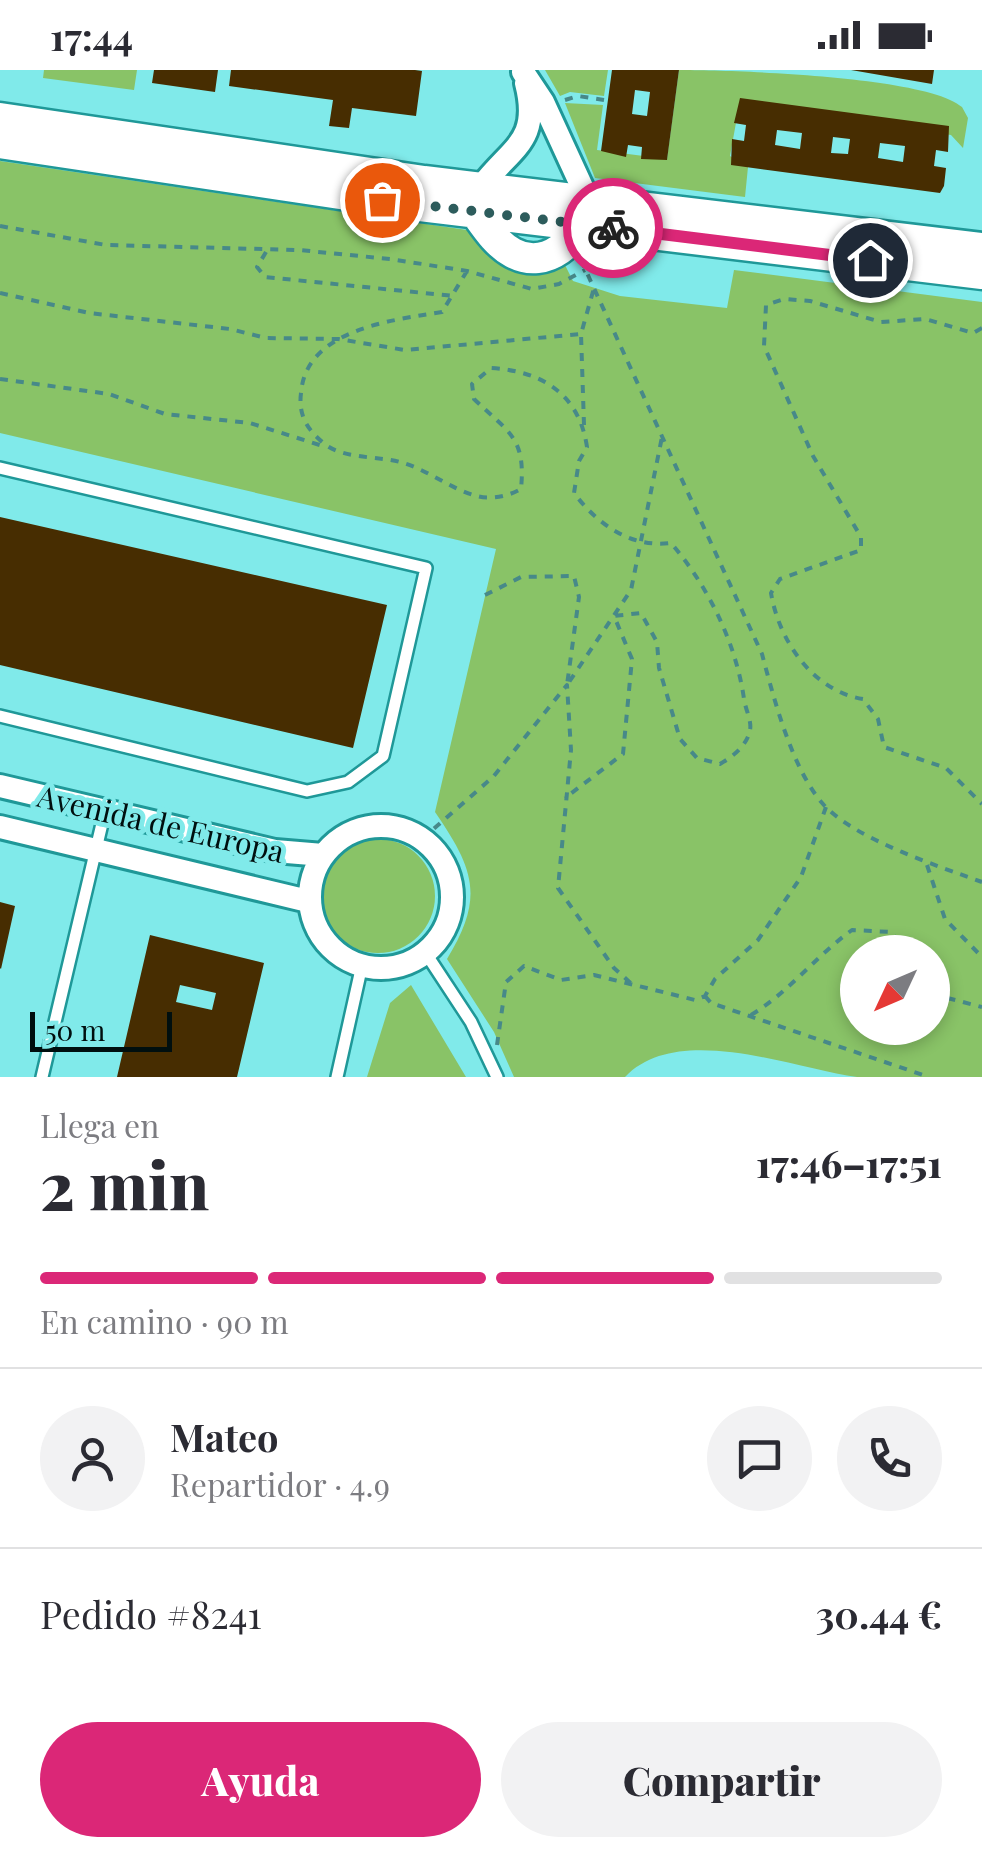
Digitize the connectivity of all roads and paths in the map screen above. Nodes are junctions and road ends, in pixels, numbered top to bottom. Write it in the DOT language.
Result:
graph roads {
  1 [pos="523,71"];
  2 [pos="604,100"];
  3 [pos="561,101"];
  4 [pos="0,118"];
  5 [pos="0,142"];
  6 [pos="477,199"];
  7 [pos="583,225"];
  8 [pos="0,226"];
  9 [pos="982,248"];
  10 [pos="266,252"];
  11 [pos="585,270"];
  12 [pos="467,271"];
  13 [pos="982,274"];
  14 [pos="594,288"];
  15 [pos="0,293"];
  16 [pos="454,296"];
  17 [pos="982,328"];
  18 [pos="582,334"];
  19 [pos="338,339"];
  20 [pos="0,379"];
  21 [pos="584,430"];
  22 [pos="662,437"];
  23 [pos="330,448"];
  24 [pos="0,468"];
  25 [pos="642,546"];
  26 [pos="486,595"];
  27 [pos="614,616"];
  28 [pos="567,684"];
  29 [pos="0,716"];
  30 [pos="0,786"];
  31 [pos="564,798"];
  32 [pos="982,804"];
  33 [pos="826,807"];
  34 [pos="106,811"];
  35 [pos="0,828"];
  36 [pos="422,839"];
  37 [pos="95,850"];
  38 [pos="323,855"];
  39 [pos="927,862"];
  40 [pos="982,882"];
  41 [pos="308,901"];
  42 [pos="845,935"];
  43 [pos="893,935"];
  44 [pos="840,939"];
  45 [pos="425,952"];
  46 [pos="982,957"];
  47 [pos="362,965"];
  48 [pos="634,986"];
  49 [pos="705,996"];
  50 [pos="950,999"];
  51 [pos="982,1007"];
  52 [pos="751,1015"];
  53 [pos="491,1064"];
  54 [pos="42,1077"];
  55 [pos="337,1077"];
  56 [pos="497,1077"];
  57 [pos="929,1077"];
  1 -- 6 [label="street"];
  1 -- 7 [label="street"];
  2 -- 3 [label="path"];
  4 -- 6 [label="main road"];
  5 -- 6 [label="main road"];
  6 -- 7 [label="main road"];
  7 -- 9 [label="main road"];
  7 -- 11 [label="path"];
  7 -- 13 [label="main road"];
  8 -- 10 [label="path"];
  10 -- 12 [label="path"];
  10 -- 16 [label="path"];
  11 -- 12 [label="path"];
  11 -- 14 [label="path"];
  12 -- 16 [label="path"];
  14 -- 18 [label="path"];
  14 -- 22 [label="path"];
  15 -- 19 [label="path"];
  16 -- 19 [label="path"];
  17 -- 32 [label="path"];
  18 -- 19 [label="path"];
  18 -- 21 [label="path"];
  19 -- 23 [label="path"];
  20 -- 23 [label="path"];
  21 -- 23 [label="path"];
  21 -- 25 [label="path"];
  22 -- 25 [label="path"];
  22 -- 33 [label="path"];
  24 -- 29 [label="lane"];
  25 -- 27 [label="path"];
  25 -- 27 [label="path"];
  26 -- 28 [label="path"];
  27 -- 28 [label="path"];
  27 -- 31 [label="path"];
  28 -- 31 [label="path"];
  28 -- 36 [label="path"];
  30 -- 34 [label="street, Avenida de Europa"];
  31 -- 48 [label="path"];
  33 -- 39 [label="path"];
  33 -- 49 [label="path"];
  34 -- 37 [label="lane"];
  34 -- 38 [label="street, Avenida de Europa"];
  35 -- 37 [label="street, Avenida de Europa"];
  36 -- 38 [label="street"];
  36 -- 45 [label="street"];
  37 -- 41 [label="street, Avenida de Europa"];
  37 -- 54 [label="lane"];
  38 -- 41 [label="street"];
  39 -- 40 [label="path"];
  39 -- 46 [label="path"];
  41 -- 47 [label="street"];
  42 -- 43 [label="path"];
  44 -- 52 [label="path"];
  45 -- 47 [label="street"];
  45 -- 53 [label="lane"];
  47 -- 55 [label="lane"];
  48 -- 49 [label="path"];
  48 -- 53 [label="path"];
  49 -- 52 [label="path"];
  50 -- 51 [label="path"];
  52 -- 57 [label="path"];
  53 -- 56 [label="lane"];
}
